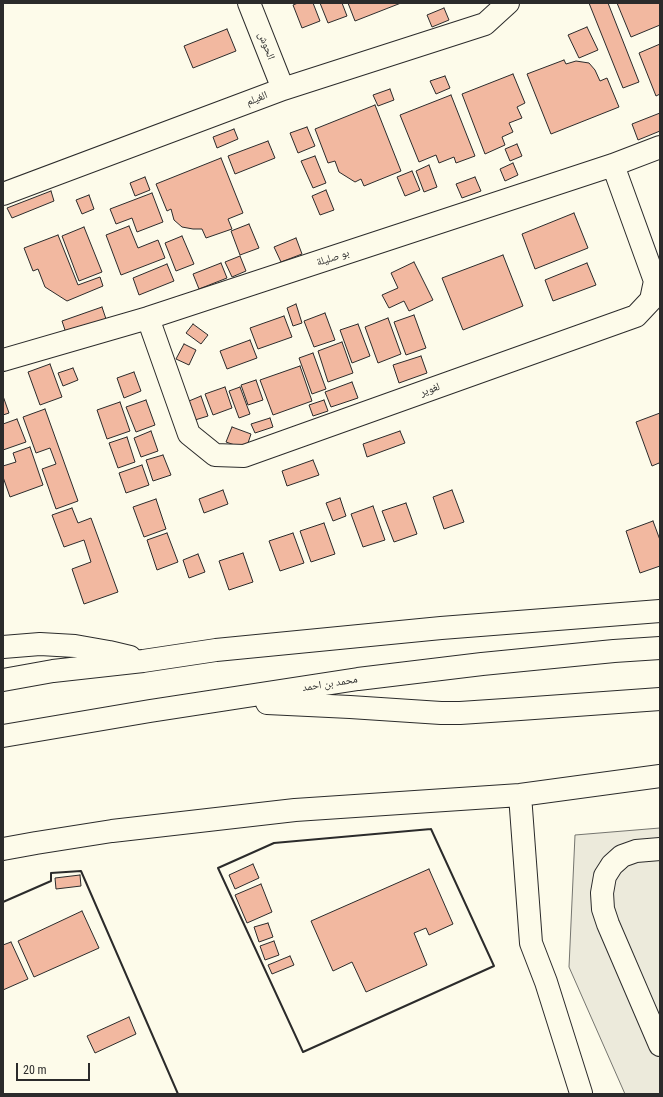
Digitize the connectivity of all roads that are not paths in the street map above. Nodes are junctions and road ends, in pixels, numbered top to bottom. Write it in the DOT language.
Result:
graph roads {
  1 [pos="249,3"];
  2 [pos="508,3"];
  3 [pos="283,89"];
  4 [pos="660,146"];
  5 [pos="613,166"];
  6 [pos="3,194"];
  7 [pos="148,318"];
  8 [pos="4,358"];
  9 [pos="660,611"];
  10 [pos="3,647"];
  11 [pos="660,648"];
  12 [pos="143,661"];
  13 [pos="3,680"];
  14 [pos="660,699"];
  15 [pos="228,700"];
  16 [pos="3,736"];
  17 [pos="660,776"];
  18 [pos="520,795"];
  19 [pos="3,849"];
  20 [pos="660,849"];
  21 [pos="660,1045"];
  22 [pos="580,1094"];
  1 -- 3 [label="street, الحوش"];
  2 -- 3 [label="street, الغيلم"];
  3 -- 6 [label="street, الغيلم"];
  4 -- 5 [label="street, بو صليلة"];
  5 -- 7 [label="street, بو صليلة"];
  5 -- 7 [label="street, لغوير"];
  7 -- 8 [label="street, بو صليلة"];
  9 -- 12 [label="street"];
  10 -- 12 [label="street"];
  11 -- 15 [label="street, محمد بن احمد"];
  12 -- 13 [label="street"];
  14 -- 15 [label="street"];
  15 -- 16 [label="street, محمد بن احمد"];
  17 -- 18 [label="street"];
  18 -- 19 [label="street"];
  18 -- 22 [label="street"];
  20 -- 21 [label="street"];
}
